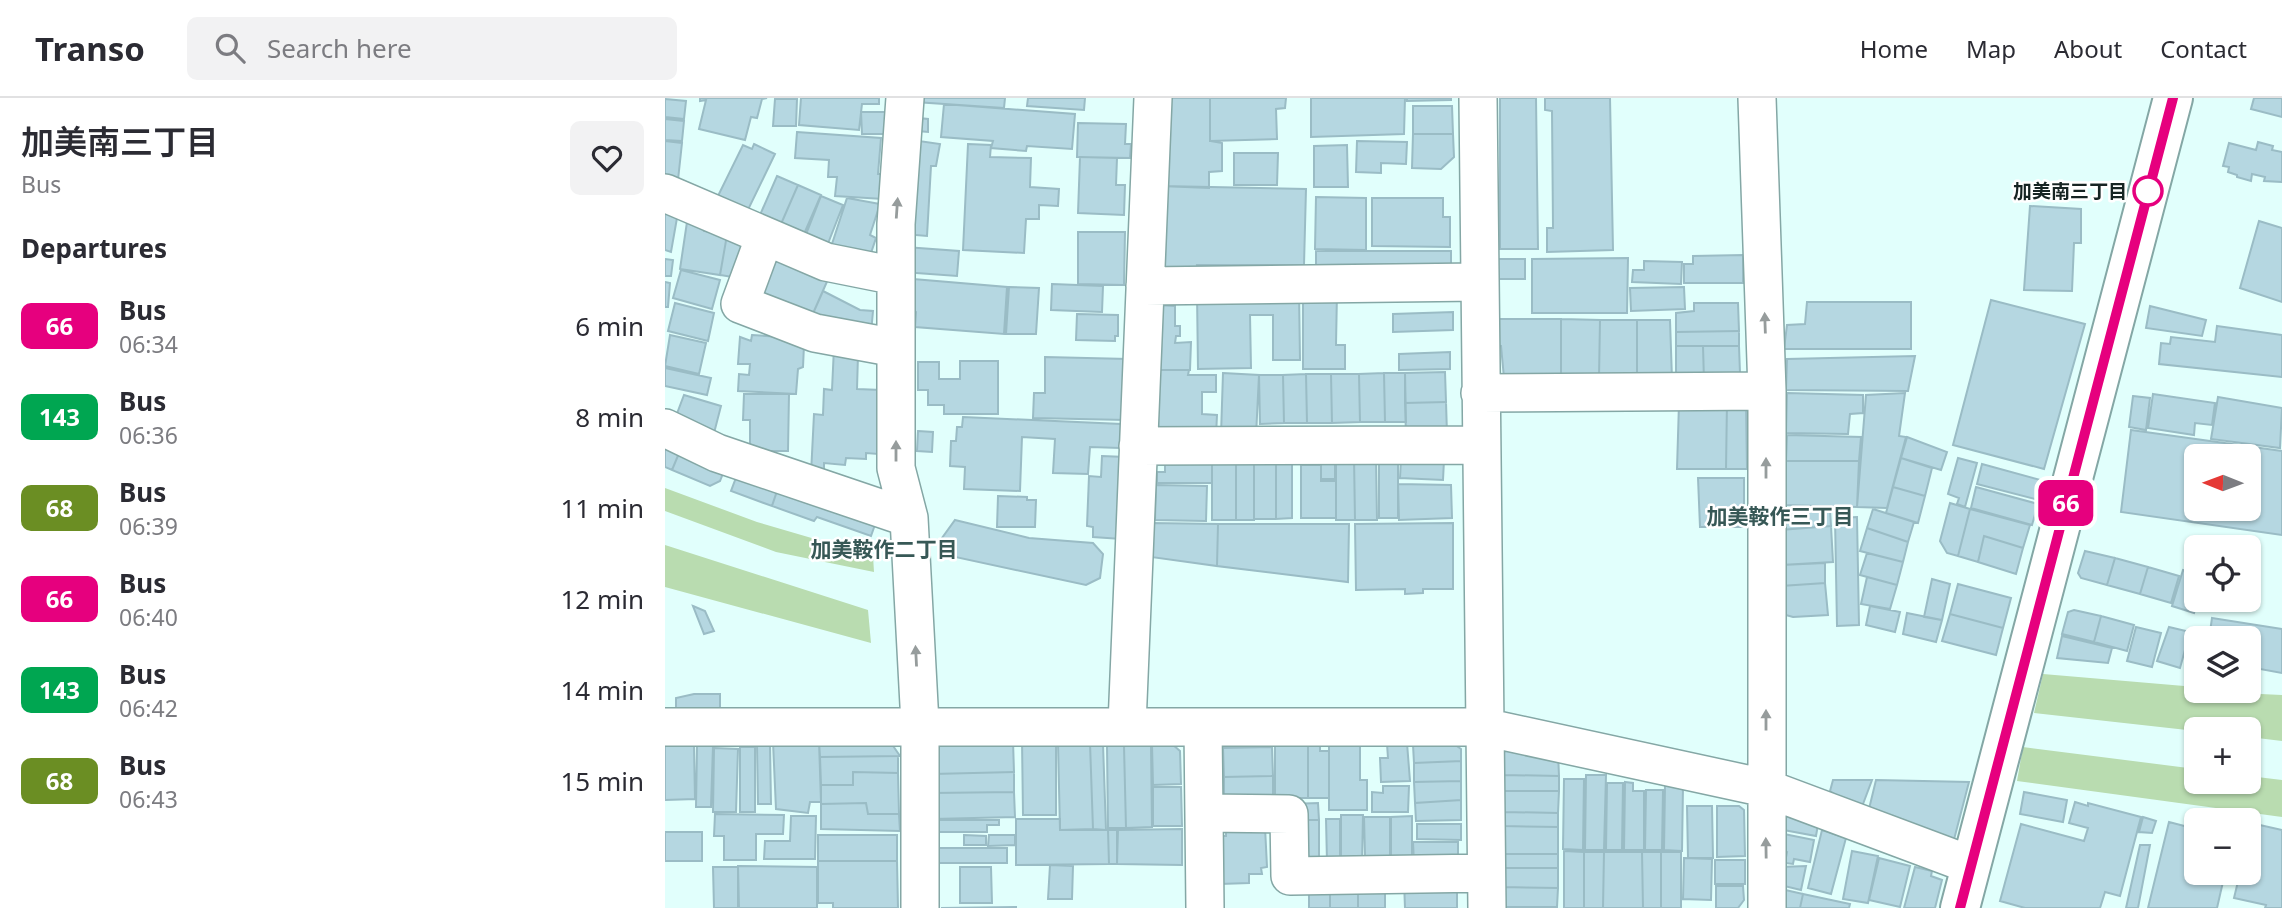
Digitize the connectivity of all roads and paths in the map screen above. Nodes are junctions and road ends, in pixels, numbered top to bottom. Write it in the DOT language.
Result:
graph roads {
  1 [pos="905,98"];
  2 [pos="1153,98"];
  3 [pos="1478,98"];
  4 [pos="1757,98"];
  5 [pos="2173,98"];
  6 [pos="665,193"];
  7 [pos="765,236"];
  8 [pos="896,276"];
  9 [pos="1479,282"];
  10 [pos="1145,286"];
  11 [pos="896,348"];
  12 [pos="1767,391"];
  13 [pos="1481,393"];
  14 [pos="665,428"];
  15 [pos="1481,445"];
  16 [pos="1138,446"];
  17 [pos="909,518"];
  18 [pos="920,724"];
  19 [pos="1127,725"];
  20 [pos="665,727"];
  21 [pos="1203,727"];
  22 [pos="1484,727"];
  23 [pos="1765,789"];
  24 [pos="1204,813"];
  25 [pos="1972,865"];
  26 [pos="1487,890"];
  27 [pos="921,908"];
  28 [pos="1205,908"];
  29 [pos="1767,908"];
  30 [pos="1960,908"];
  8 -- 1 [label="street, one-way"];
  2 -- 10 [label="street"];
  3 -- 9 [label="street"];
  12 -- 4 [label="street, one-way"];
  5 -- 25 [label="highway"];
  6 -- 7 [label="street"];
  7 -- 8 [label="street"];
  7 -- 11 [label="street"];
  8 -- 11 [label="street"];
  9 -- 10 [label="street"];
  9 -- 13 [label="street"];
  10 -- 16 [label="street"];
  17 -- 11 [label="street, one-way"];
  12 -- 13 [label="street"];
  23 -- 12 [label="street, one-way"];
  13 -- 15 [label="street"];
  14 -- 17 [label="street"];
  15 -- 16 [label="street"];
  15 -- 22 [label="street"];
  16 -- 19 [label="street"];
  18 -- 17 [label="street, one-way"];
  18 -- 19 [label="street"];
  18 -- 20 [label="street"];
  18 -- 27 [label="street"];
  19 -- 21 [label="street"];
  21 -- 22 [label="street"];
  21 -- 24 [label="street"];
  22 -- 23 [label="street"];
  22 -- 26 [label="street"];
  23 -- 25 [label="street"];
  29 -- 23 [label="street, one-way"];
  24 -- 26 [label="street"];
  24 -- 28 [label="street"];
  25 -- 30 [label="highway"];
}
